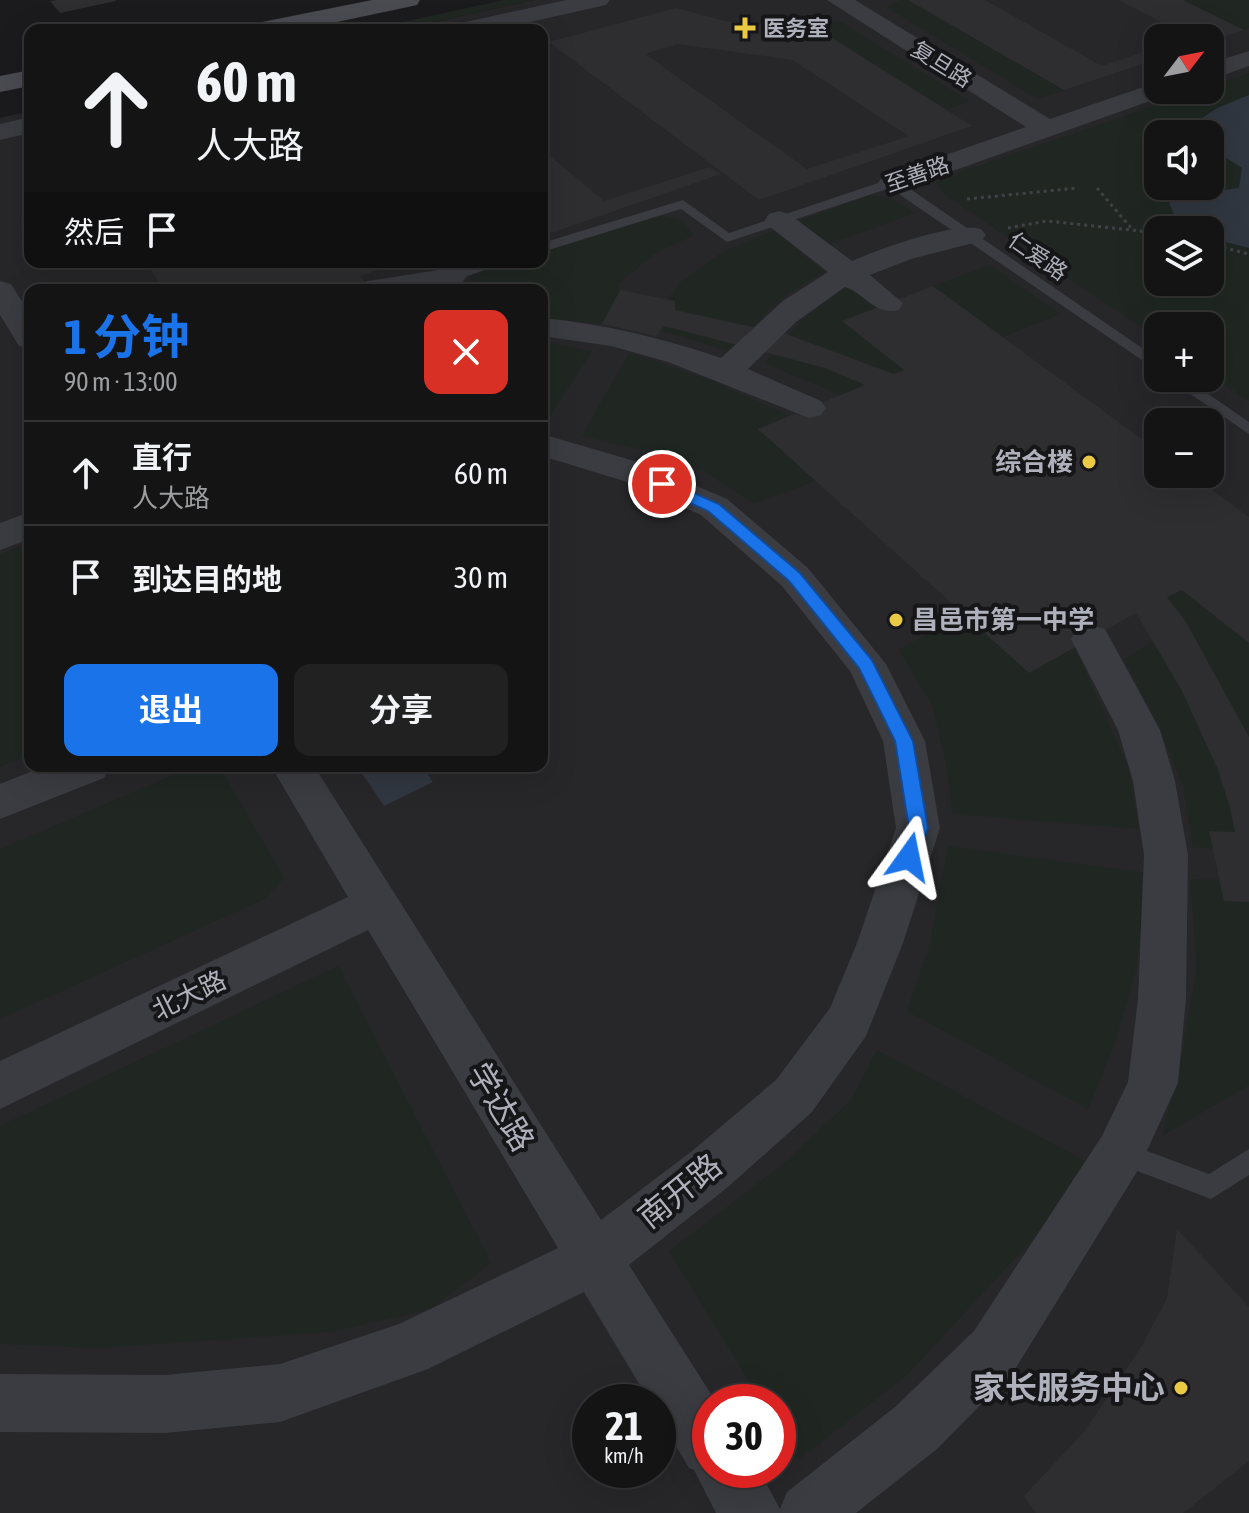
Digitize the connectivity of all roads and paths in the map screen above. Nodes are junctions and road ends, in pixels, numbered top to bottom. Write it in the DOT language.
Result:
graph roads {
  1 [pos="408,0"];
  2 [pos="598,0"];
  3 [pos="839,0"];
  4 [pos="379,3"];
  5 [pos="288,24"];
  6 [pos="488,24"];
  7 [pos="1249,58"];
  8 [pos="1224,67"];
  9 [pos="24,79"];
  10 [pos="0,84"];
  11 [pos="1144,95"];
  12 [pos="24,126"];
  13 [pos="1046,128"];
  14 [pos="0,132"];
  15 [pos="892,183"];
  16 [pos="1078,188"];
  17 [pos="1097,188"];
  18 [pos="960,200"];
  19 [pos="779,220"];
  20 [pos="1132,229"];
  21 [pos="1144,231"];
  22 [pos="971,235"];
  23 [pos="548,246"];
  24 [pos="1224,248"];
  25 [pos="1249,254"];
  26 [pos="477,268"];
  27 [pos="848,275"];
  28 [pos="450,276"];
  29 [pos="403,284"];
  30 [pos="0,290"];
  31 [pos="888,303"];
  32 [pos="548,328"];
  33 [pos="24,329"];
  34 [pos="1144,356"];
  35 [pos="726,372"];
  36 [pos="1195,392"];
  37 [pos="809,408"];
  38 [pos="1249,429"];
  39 [pos="548,447"];
  40 [pos="24,527"];
  41 [pos="0,538"];
  42 [pos="1091,639"];
  43 [pos="74,772"];
  44 [pos="296,772"];
  45 [pos="0,802"];
  46 [pos="377,904"];
  47 [pos="0,1086"];
  48 [pos="1120,1153"];
  49 [pos="1249,1161"];
  50 [pos="594,1259"];
  51 [pos="0,1403"];
  52 [pos="692,1418"];
  53 [pos="735,1488"];
  54 [pos="751,1513"];
  55 [pos="808,1513"];
  1 -- 4 [label="street"];
  2 -- 6 [label="street"];
  3 -- 13 [label="street, 复旦路"];
  4 -- 5 [label="street"];
  7 -- 8 [label="street"];
  9 -- 10 [label="street"];
  11 -- 13 [label="street, 至善路"];
  12 -- 14 [label="street"];
  13 -- 15 [label="street, 至善路"];
  15 -- 19 [label="lane, 至善路"];
  15 -- 22 [label="lane, 仁爱路"];
  16 -- 18 [label="path"];
  17 -- 20 [label="path"];
  19 -- 23 [label="lane, 至善路"];
  19 -- 27 [label="street"];
  20 -- 21 [label="path"];
  20 -- 22 [label="path"];
  22 -- 27 [label="street"];
  22 -- 34 [label="lane, 仁爱路"];
  24 -- 25 [label="path"];
  26 -- 28 [label="lane"];
  27 -- 31 [label="street"];
  27 -- 35 [label="street"];
  28 -- 29 [label="street"];
  30 -- 33 [label="street"];
  32 -- 35 [label="street"];
  35 -- 37 [label="street"];
  36 -- 38 [label="lane"];
  39 -- 50 [label="street, 南开路"];
  40 -- 41 [label="street"];
  42 -- 48 [label="street"];
  43 -- 45 [label="street"];
  44 -- 46 [label="street, 学达路"];
  46 -- 47 [label="street, 北大路"];
  46 -- 50 [label="street, 学达路"];
  48 -- 49 [label="lane"];
  48 -- 55 [label="street"];
  50 -- 51 [label="street, 南开路"];
  50 -- 52 [label="street, 学达路"];
  53 -- 54 [label="street"];
}
